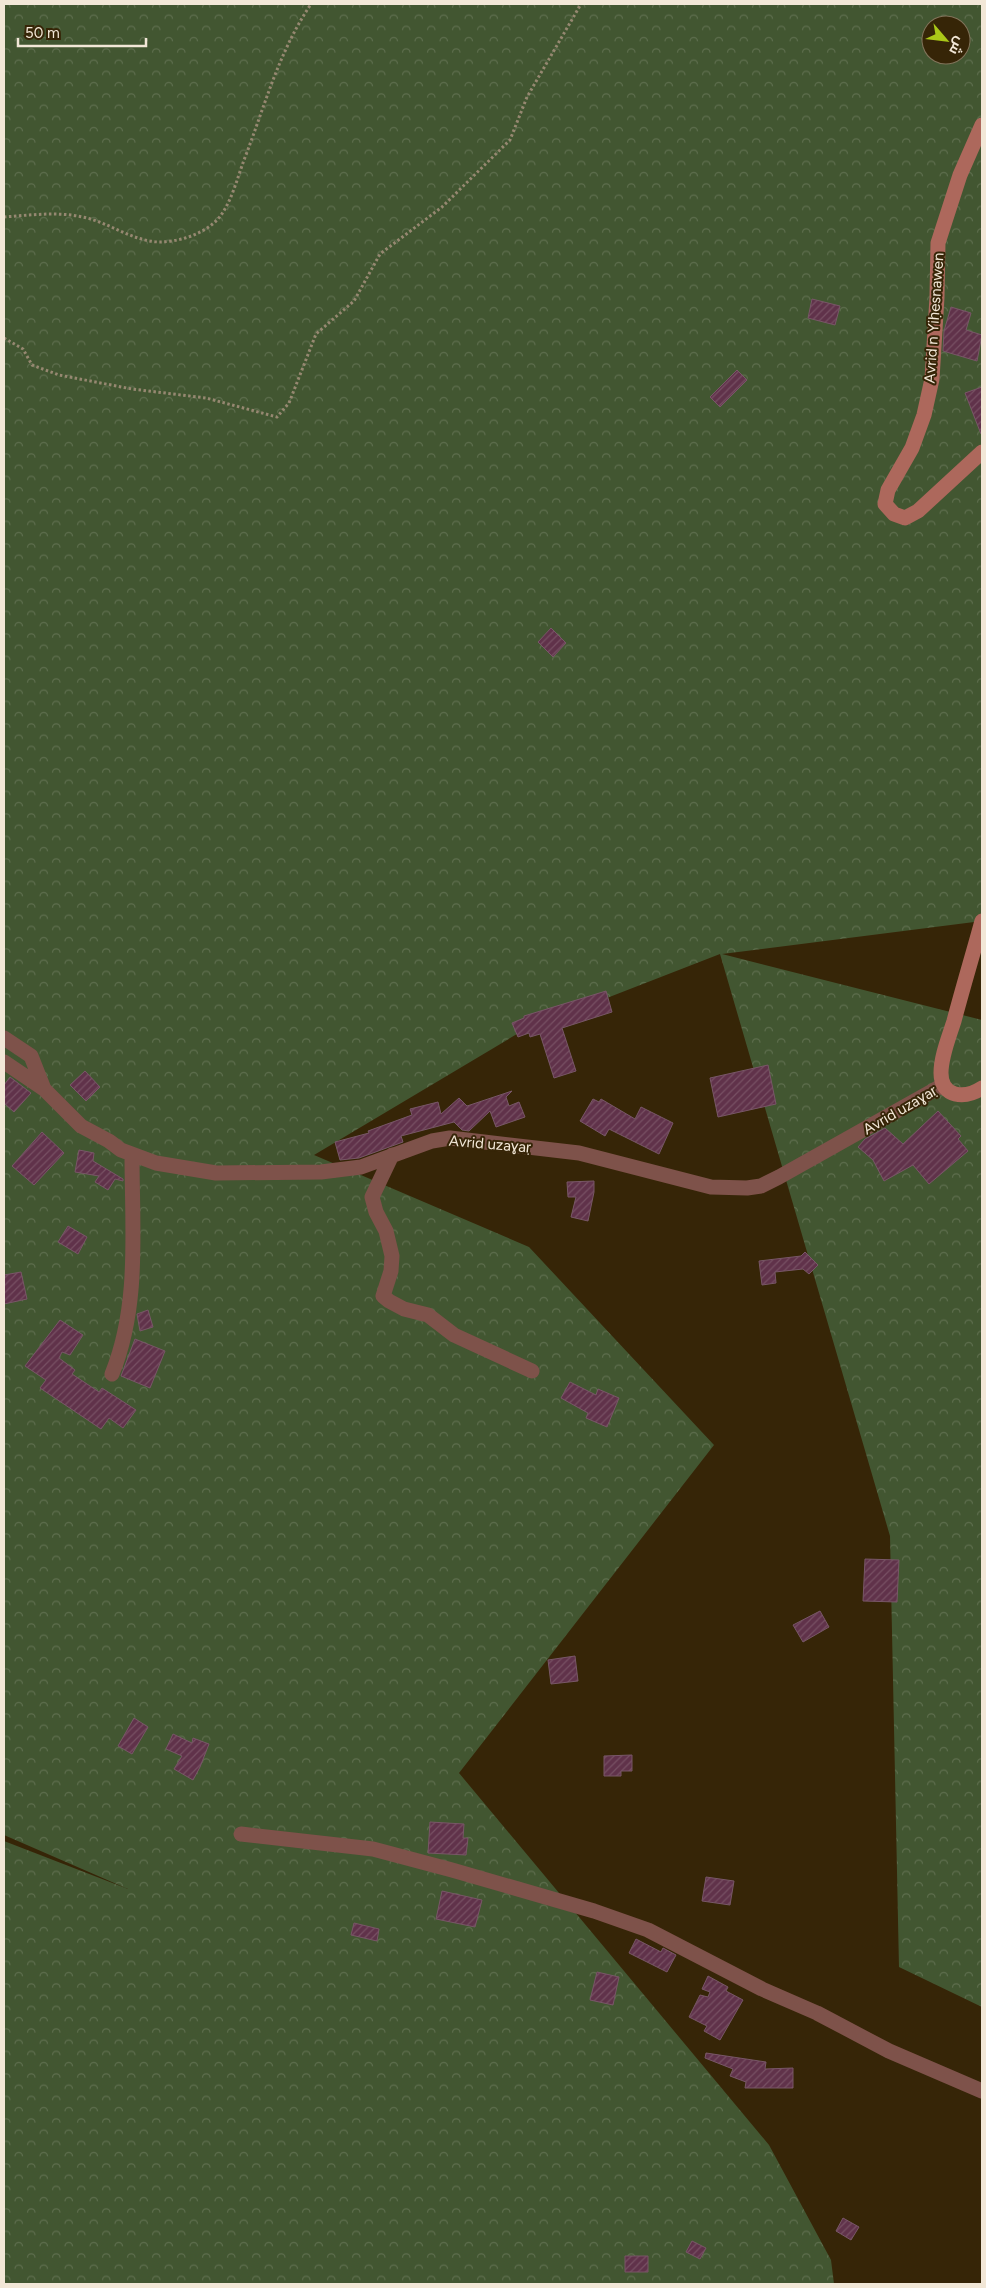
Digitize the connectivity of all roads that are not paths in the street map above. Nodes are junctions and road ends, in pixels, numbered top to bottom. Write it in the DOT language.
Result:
graph roads {
  1 [pos="982,125"];
  2 [pos="982,452"];
  3 [pos="982,921"];
  4 [pos="4,1038"];
  5 [pos="4,1062"];
  6 [pos="943,1085"];
  7 [pos="982,1088"];
  8 [pos="44,1089"];
  9 [pos="132,1155"];
  10 [pos="392,1155"];
  11 [pos="532,1372"];
  12 [pos="112,1374"];
  13 [pos="241,1834"];
  14 [pos="982,2091"];
  1 -- 2 [label="street, Avrid n Yiḥesnawen"];
  3 -- 6 [label="street"];
  4 -- 8 [label="street, Avrid uzaɣaṛ"];
  5 -- 8 [label="street"];
  6 -- 7 [label="street"];
  6 -- 10 [label="street, Avrid uzaɣaṛ"];
  8 -- 9 [label="street, Avrid uzaɣaṛ"];
  9 -- 10 [label="street, Avrid uzaɣaṛ"];
  9 -- 12 [label="street"];
  10 -- 11 [label="street"];
  13 -- 14 [label="street"];
}
